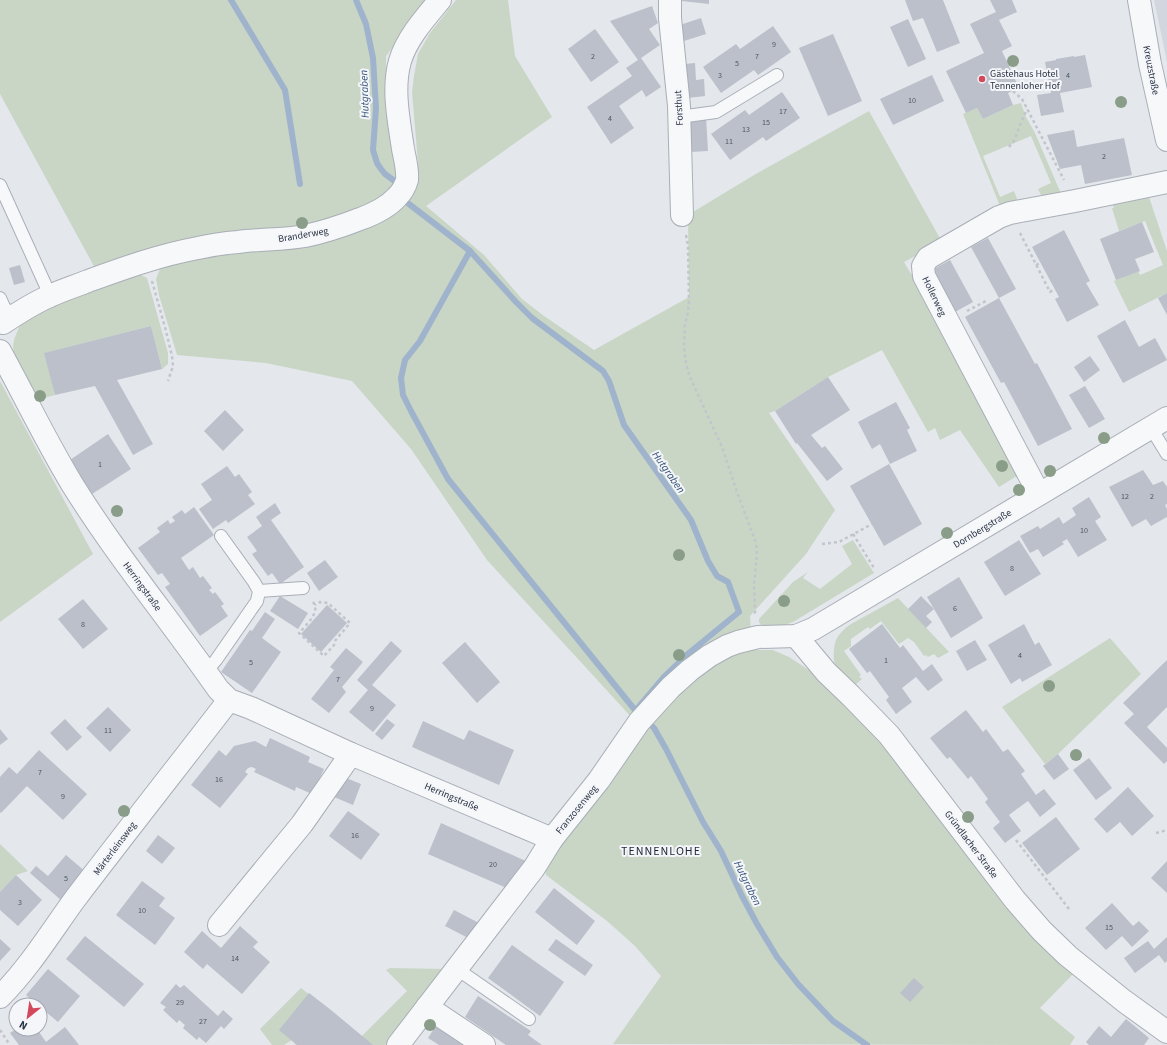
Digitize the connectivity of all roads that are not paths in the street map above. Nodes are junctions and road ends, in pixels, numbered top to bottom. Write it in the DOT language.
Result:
graph roads {
  1 [pos="440,0"];
  2 [pos="670,0"];
  3 [pos="1139,0"];
  4 [pos="777,75"];
  5 [pos="679,117"];
  6 [pos="1167,140"];
  7 [pos="1167,182"];
  8 [pos="1,188"];
  9 [pos="682,215"];
  10 [pos="50,295"];
  11 [pos="0,298"];
  12 [pos="5,320"];
  13 [pos="0,351"];
  14 [pos="1159,423"];
  15 [pos="1167,454"];
  16 [pos="1039,494"];
  17 [pos="221,536"];
  18 [pos="303,588"];
  19 [pos="259,591"];
  20 [pos="796,636"];
  21 [pos="206,672"];
  22 [pos="229,700"];
  23 [pos="351,754"];
  24 [pos="552,839"];
  25 [pos="219,924"];
  26 [pos="457,969"];
  27 [pos="0,997"];
  28 [pos="427,1007"];
  29 [pos="529,1019"];
  30 [pos="1167,1032"];
  31 [pos="401,1044"];
  32 [pos="484,1045"];
  1 -- 10 [label="street, Branderweg"];
  2 -- 5 [label="street, Forsthut"];
  3 -- 6 [label="street, Kreuzstraße"];
  4 -- 5 [label="lane"];
  5 -- 9 [label="street, Forsthut"];
  7 -- 16 [label="street, Hollerweg"];
  8 -- 10 [label="lane"];
  10 -- 12 [label="street, Branderweg"];
  11 -- 12 [label="lane"];
  12 -- 13 [label="street"];
  13 -- 21 [label="street, Herringstraße"];
  14 -- 15 [label="lane"];
  14 -- 16 [label="street, Dornbergstraße"];
  16 -- 20 [label="street, Dornbergstraße"];
  17 -- 19 [label="lane"];
  18 -- 19 [label="lane"];
  19 -- 21 [label="lane"];
  20 -- 24 [label="street, Franzosenweg"];
  20 -- 30 [label="street, Gründlacher Straße"];
  21 -- 22 [label="street, Herringstraße"];
  22 -- 23 [label="street, Herringstraße"];
  22 -- 27 [label="street, Märterleinsweg"];
  23 -- 24 [label="street, Herringstraße"];
  23 -- 25 [label="street"];
  24 -- 26 [label="street, Franzosenweg"];
  26 -- 28 [label="street, Franzosenweg"];
  26 -- 29 [label="lane"];
  28 -- 31 [label="street, Franzosenweg"];
  28 -- 32 [label="street"];
}
